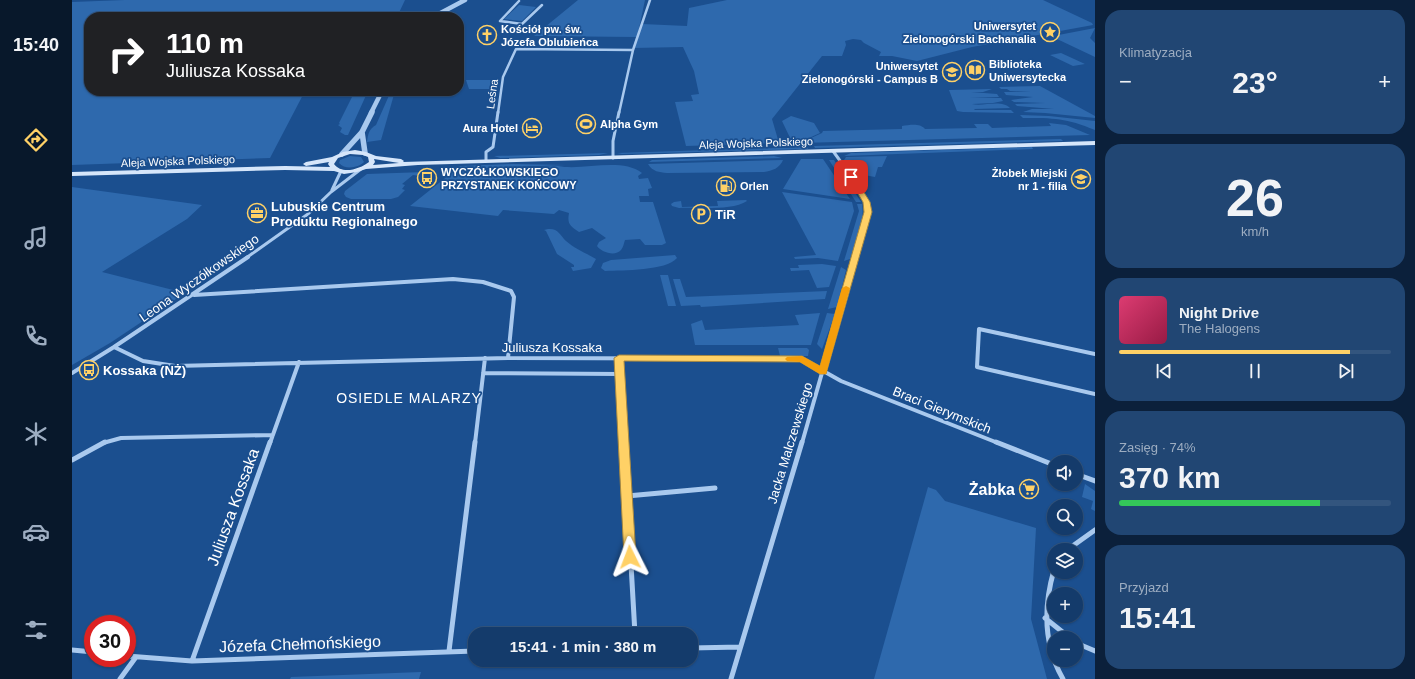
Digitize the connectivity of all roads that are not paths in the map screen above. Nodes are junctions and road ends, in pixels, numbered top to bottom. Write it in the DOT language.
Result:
graph roads {
  1 [pos="465,0"];
  2 [pos="519,0"];
  3 [pos="650,0"];
  4 [pos="542,5"];
  5 [pos="442,12"];
  6 [pos="633,50"];
  7 [pos="380,96"];
  8 [pos="362,132"];
  9 [pos="1095,143"];
  10 [pos="833,151"];
  11 [pos="342,154"];
  12 [pos="368,155"];
  13 [pos="613,158"];
  14 [pos="333,159"];
  15 [pos="486,162"];
  16 [pos="418,163"];
  17 [pos="285,168"];
  18 [pos="364,168"];
  19 [pos="334,169"];
  20 [pos="341,171"];
  21 [pos="72,174"];
  22 [pos="331,192"];
  23 [pos="194,295"];
  24 [pos="114,348"];
  25 [pos="1095,354"];
  26 [pos="485,358"];
  27 [pos="508,358"];
  28 [pos="619,358"];
  29 [pos="299,362"];
  30 [pos="823,371"];
  31 [pos="72,373"];
  32 [pos="484,373"];
  33 [pos="620,374"];
  34 [pos="1095,394"];
  35 [pos="272,435"];
  36 [pos="72,460"];
  37 [pos="1047,462"];
  38 [pos="1083,477"];
  39 [pos="1095,481"];
  40 [pos="715,488"];
  41 [pos="627,496"];
  42 [pos="1095,530"];
  43 [pos="1075,543"];
  44 [pos="1051,579"];
  45 [pos="1045,618"];
  46 [pos="635,627"];
  47 [pos="1061,631"];
  48 [pos="740,646"];
  49 [pos="1083,646"];
  50 [pos="698,648"];
  51 [pos="72,650"];
  52 [pos="84,651"];
  53 [pos="449,651"];
  54 [pos="468,651"];
  55 [pos="1095,651"];
  56 [pos="136,656"];
  57 [pos="192,661"];
  58 [pos="128,667"];
  59 [pos="120,679"];
  60 [pos="730,679"];
  61 [pos="1063,679"];
  1 -- 5 [label="street"];
  2 -- 4 [label="street"];
  3 -- 6 [label="street"];
  6 -- 13 [label="street"];
  6 -- 15 [label="street, Leśna"];
  7 -- 8 [label="street"];
  8 -- 11 [label="street"];
  8 -- 12 [label="street"];
  9 -- 10 [label="main road, Aleja Wojska Polskiego"];
  10 -- 13 [label="main road, Aleja Wojska Polskiego"];
  10 -- 30 [label="street, Jacka Malczewskiego"];
  11 -- 12 [label="main road, Aleja Wojska Polskiego"];
  11 -- 14 [label="main road, Aleja Wojska Polskiego"];
  12 -- 16 [label="main road, Aleja Wojska Polskiego"];
  12 -- 18 [label="main road"];
  13 -- 15 [label="main road, Aleja Wojska Polskiego"];
  14 -- 17 [label="main road, Aleja Wojska Polskiego"];
  14 -- 19 [label="main road"];
  15 -- 16 [label="main road, Aleja Wojska Polskiego"];
  16 -- 18 [label="main road, Aleja Wojska Polskiego"];
  17 -- 19 [label="main road, Aleja Wojska Polskiego"];
  17 -- 21 [label="main road, Aleja Wojska Polskiego"];
  18 -- 20 [label="main road, Aleja Wojska Polskiego"];
  18 -- 22 [label="street, Leona Wyczółkowskiego"];
  19 -- 20 [label="main road, Aleja Wojska Polskiego"];
  20 -- 22 [label="street, Leona Wyczółkowskiego"];
  22 -- 23 [label="street, Leona Wyczółkowskiego"];
  23 -- 24 [label="street, Leona Wyczółkowskiego"];
  23 -- 27 [label="street"];
  24 -- 29 [label="street, Juliusza Kossaka"];
  24 -- 31 [label="street, Leona Wyczółkowskiego"];
  25 -- 34 [label="street"];
  26 -- 27 [label="street, Juliusza Kossaka"];
  26 -- 29 [label="street, Juliusza Kossaka"];
  26 -- 32 [label="street, Juliusza Kossaka"];
  27 -- 28 [label="street, Juliusza Kossaka"];
  28 -- 30 [label="street, Juliusza Kossaka"];
  28 -- 33 [label="street, Juliusza Kossaka"];
  29 -- 35 [label="street, Juliusza Kossaka"];
  30 -- 37 [label="street, Braci Gierymskich"];
  30 -- 48 [label="street, Jacka Malczewskiego"];
  32 -- 33 [label="street"];
  32 -- 53 [label="street, Juliusza Kossaka"];
  33 -- 41 [label="street, Juliusza Kossaka"];
  35 -- 36 [label="street"];
  35 -- 57 [label="street, Juliusza Kossaka"];
  38 -- 39 [label="street"];
  40 -- 41 [label="street"];
  41 -- 46 [label="street, Juliusza Kossaka"];
  42 -- 43 [label="street"];
  44 -- 45 [label="street"];
  45 -- 47 [label="street"];
  45 -- 61 [label="street"];
  48 -- 50 [label="street"];
  48 -- 60 [label="street, Jacka Malczewskiego"];
  49 -- 55 [label="street"];
  51 -- 52 [label="street"];
  53 -- 54 [label="street, Józefa Chełmońskiego"];
  53 -- 57 [label="street, Józefa Chełmońskiego"];
  56 -- 57 [label="street, Józefa Chełmońskiego"];
  58 -- 59 [label="street"];
}
